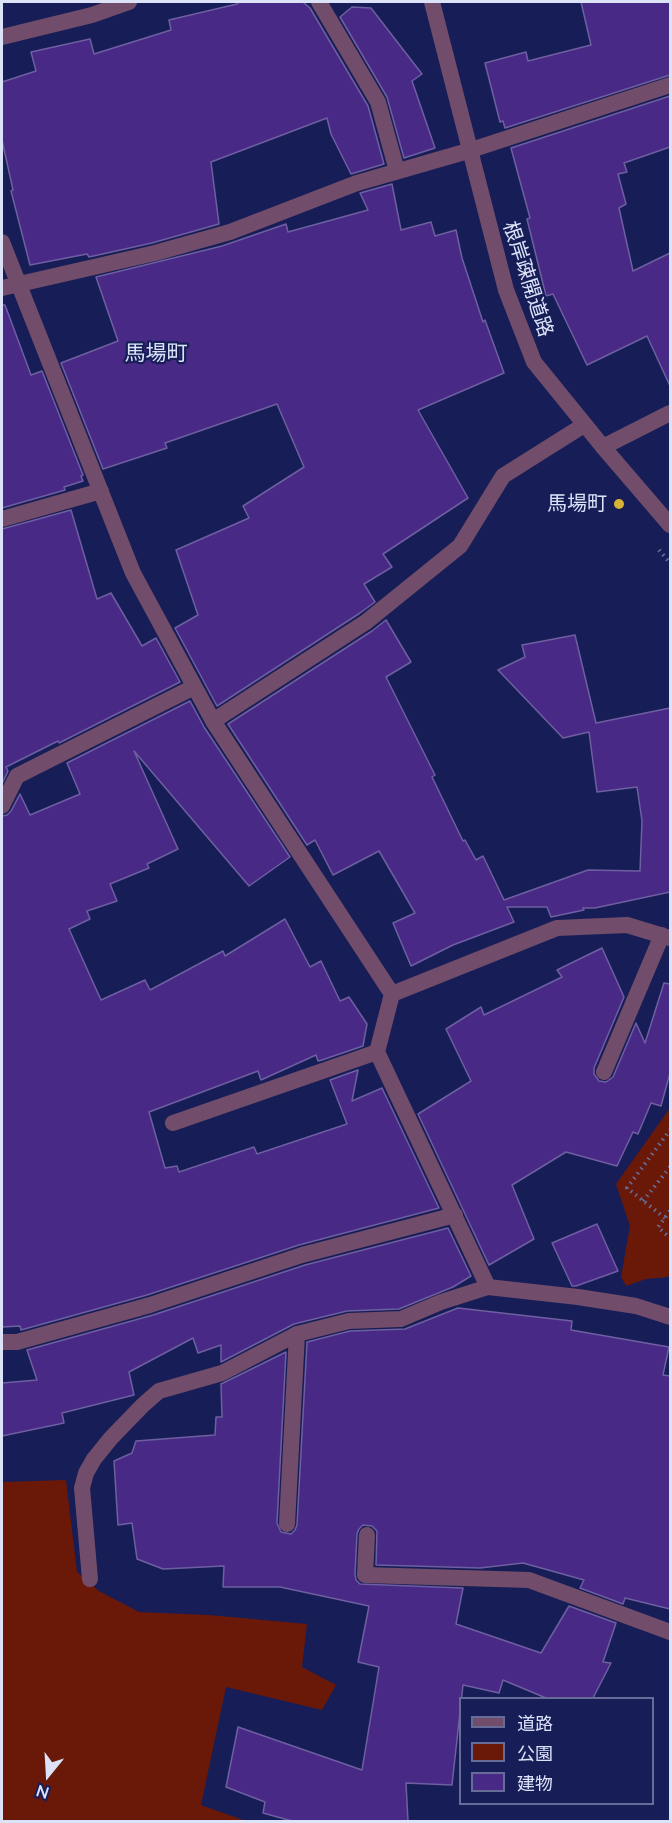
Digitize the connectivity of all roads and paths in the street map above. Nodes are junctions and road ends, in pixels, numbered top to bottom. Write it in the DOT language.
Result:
graph roads {
  1 [pos="129,2"];
  2 [pos="319,2"];
  3 [pos="432,2"];
  4 [pos="2,37"];
  5 [pos="670,86"];
  6 [pos="468,151"];
  7 [pos="397,171"];
  8 [pos="2,242"];
  9 [pos="18,283"];
  10 [pos="2,288"];
  11 [pos="670,413"];
  12 [pos="584,425"];
  13 [pos="603,447"];
  14 [pos="100,491"];
  15 [pos="2,519"];
  16 [pos="670,525"];
  17 [pos="194,687"];
  18 [pos="213,721"];
  19 [pos="2,806"];
  20 [pos="666,936"];
  21 [pos="392,994"];
  22 [pos="377,1052"];
  23 [pos="604,1072"];
  24 [pos="173,1123"];
  25 [pos="670,1130"];
  26 [pos="670,1167"];
  27 [pos="643,1201"];
  28 [pos="670,1211"];
  29 [pos="455,1215"];
  30 [pos="665,1218"];
  31 [pos="670,1238"];
  32 [pos="488,1287"];
  33 [pos="670,1317"];
  34 [pos="297,1334"];
  35 [pos="2,1342"];
  36 [pos="287,1524"];
  37 [pos="367,1535"];
  38 [pos="90,1579"];
  39 [pos="670,1632"];
  1 -- 4 [label="street"];
  2 -- 7 [label="street"];
  3 -- 6 [label="street, 根岸疎開道路"];
  5 -- 6 [label="street"];
  6 -- 7 [label="street"];
  6 -- 12 [label="street, 根岸疎開道路"];
  7 -- 9 [label="street"];
  8 -- 9 [label="street"];
  9 -- 10 [label="street"];
  9 -- 14 [label="street"];
  11 -- 13 [label="street"];
  12 -- 13 [label="street, 根岸疎開道路"];
  12 -- 18 [label="street"];
  13 -- 16 [label="street, 根岸疎開道路"];
  14 -- 15 [label="street"];
  14 -- 17 [label="street"];
  17 -- 18 [label="street"];
  17 -- 19 [label="street"];
  18 -- 21 [label="street"];
  20 -- 21 [label="street"];
  20 -- 23 [label="street"];
  21 -- 22 [label="street"];
  22 -- 24 [label="street"];
  22 -- 29 [label="street"];
  25 -- 27 [label="path"];
  26 -- 27 [label="path"];
  27 -- 30 [label="path"];
  28 -- 30 [label="path"];
  29 -- 32 [label="street"];
  29 -- 35 [label="street"];
  30 -- 31 [label="path"];
  32 -- 33 [label="street"];
  32 -- 34 [label="street"];
  34 -- 36 [label="street"];
  34 -- 38 [label="street"];
  37 -- 39 [label="street"];
}
